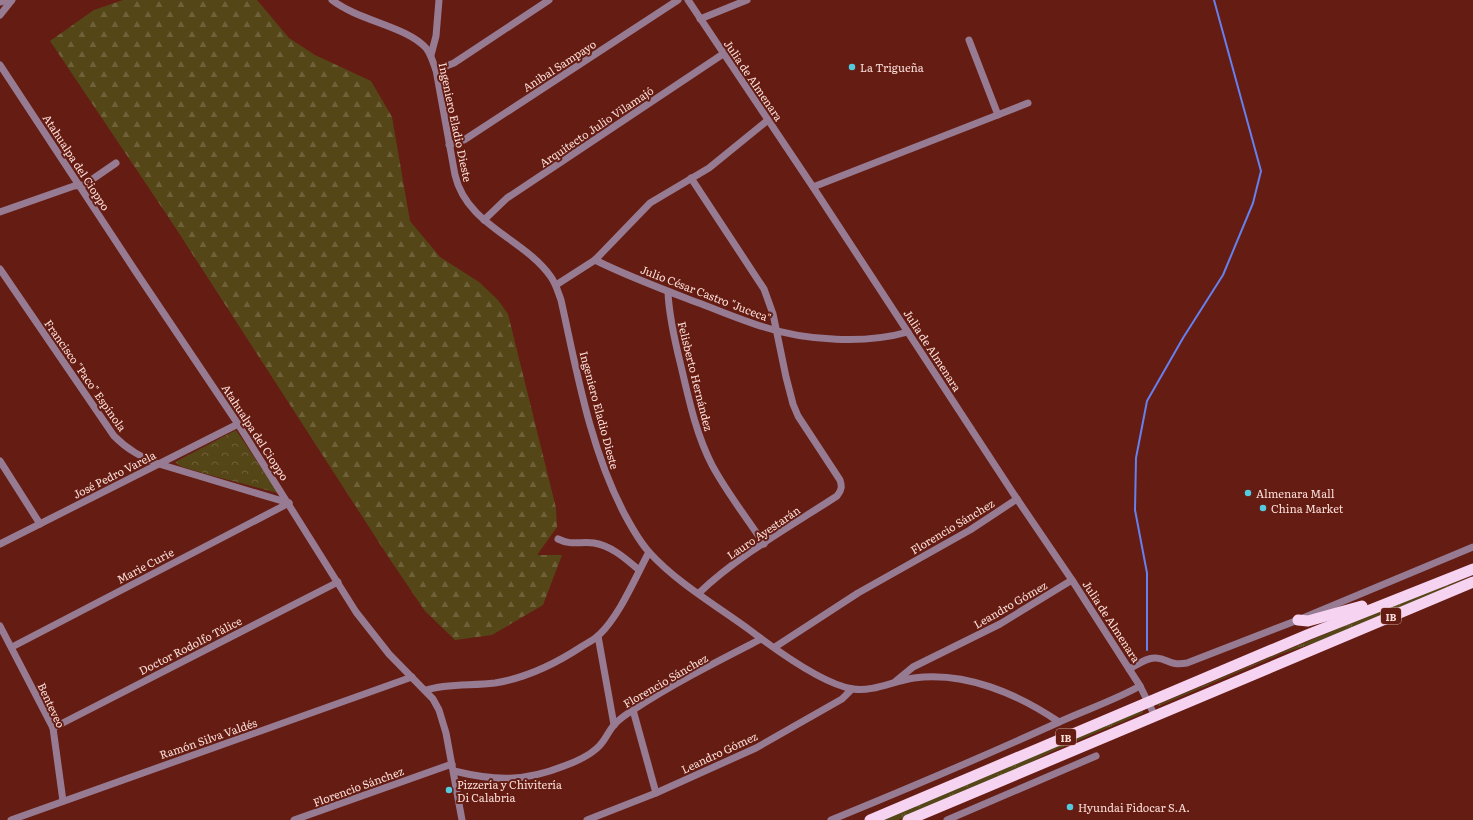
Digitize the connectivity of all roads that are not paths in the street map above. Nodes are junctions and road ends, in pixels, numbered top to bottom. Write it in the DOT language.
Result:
graph roads {
  1 [pos="8,0"];
  2 [pos="12,0"];
  3 [pos="332,0"];
  4 [pos="438,0"];
  5 [pos="549,0"];
  6 [pos="678,0"];
  7 [pos="688,0"];
  8 [pos="747,0"];
  9 [pos="0,2"];
  10 [pos="0,15"];
  11 [pos="700,19"];
  12 [pos="969,40"];
  13 [pos="723,54"];
  14 [pos="431,55"];
  15 [pos="0,65"];
  16 [pos="436,70"];
  17 [pos="1028,103"];
  18 [pos="998,115"];
  19 [pos="768,120"];
  20 [pos="449,145"];
  21 [pos="116,163"];
  22 [pos="691,178"];
  23 [pos="79,185"];
  24 [pos="813,187"];
  25 [pos="0,212"];
  26 [pos="484,220"];
  27 [pos="595,260"];
  28 [pos="0,269"];
  29 [pos="556,285"];
  30 [pos="668,292"];
  31 [pos="777,331"];
  32 [pos="908,332"];
  33 [pos="238,424"];
  34 [pos="0,461"];
  35 [pos="159,464"];
  36 [pos="1017,499"];
  37 [pos="289,503"];
  38 [pos="40,524"];
  39 [pos="558,539"];
  40 [pos="0,544"];
  41 [pos="764,544"];
  42 [pos="1473,547"];
  43 [pos="649,552"];
  44 [pos="1473,569"];
  45 [pos="639,570"];
  46 [pos="1072,580"];
  47 [pos="338,582"];
  48 [pos="1473,582"];
  49 [pos="1412,592"];
  50 [pos="699,593"];
  51 [pos="1298,620"];
  52 [pos="0,626"];
  53 [pos="598,636"];
  54 [pos="761,639"];
  55 [pos="12,647"];
  56 [pos="775,648"];
  57 [pos="1129,669"];
  58 [pos="412,677"];
  59 [pos="896,681"];
  60 [pos="1140,686"];
  61 [pos="852,689"];
  62 [pos="426,690"];
  63 [pos="1148,702"];
  64 [pos="633,710"];
  65 [pos="1155,716"];
  66 [pos="1059,722"];
  67 [pos="614,725"];
  68 [pos="53,728"];
  69 [pos="1096,756"];
  70 [pos="453,768"];
  71 [pos="656,793"];
  72 [pos="63,801"];
  73 [pos="11,820"];
  74 [pos="294,820"];
  75 [pos="462,820"];
  76 [pos="588,820"];
  77 [pos="831,820"];
  78 [pos="870,820"];
  79 [pos="908,820"];
  80 [pos="947,820"];
  1 -- 9 [label="street"];
  2 -- 10 [label="street"];
  3 -- 14 [label="street, Ingeniero Eladio Dieste"];
  4 -- 14 [label="street"];
  5 -- 16 [label="street"];
  6 -- 20 [label="street, Anibal Sampayo"];
  7 -- 11 [label="street, Julia de Almenara"];
  8 -- 11 [label="street"];
  11 -- 13 [label="street, Julia de Almenara"];
  12 -- 18 [label="street"];
  13 -- 19 [label="street, Julia de Almenara"];
  13 -- 26 [label="street, Arquitecto Julio Vilamajó"];
  14 -- 16 [label="street, Ingeniero Eladio Dieste"];
  15 -- 23 [label="street, Atahualpa del Cioppo"];
  16 -- 20 [label="street, Ingeniero Eladio Dieste"];
  17 -- 18 [label="street"];
  18 -- 24 [label="street"];
  19 -- 22 [label="street"];
  19 -- 24 [label="street, Julia de Almenara"];
  20 -- 26 [label="street, Ingeniero Eladio Dieste"];
  21 -- 23 [label="street"];
  22 -- 27 [label="street"];
  22 -- 31 [label="street"];
  23 -- 25 [label="street"];
  23 -- 33 [label="street, Atahualpa del Cioppo"];
  24 -- 32 [label="street, Julia de Almenara"];
  26 -- 29 [label="street, Ingeniero Eladio Dieste"];
  27 -- 29 [label="street"];
  27 -- 30 [label="street, Julio César Castro \"Juceca\""];
  28 -- 35 [label="street, Francisco \"Paco\" Espínola"];
  29 -- 43 [label="street, Ingeniero Eladio Dieste"];
  30 -- 31 [label="street, Julio César Castro \"Juceca\""];
  30 -- 41 [label="street, Felisberto Hernández"];
  31 -- 32 [label="street, Julio César Castro \"Juceca\""];
  31 -- 41 [label="street, Lauro Ayestarán"];
  32 -- 36 [label="street, Julia de Almenara"];
  33 -- 35 [label="street, José Pedro Varela"];
  33 -- 37 [label="street, Atahualpa del Cioppo"];
  34 -- 38 [label="street"];
  35 -- 37 [label="street, Francisco \"Paco\" Espínola"];
  35 -- 38 [label="street, José Pedro Varela"];
  36 -- 46 [label="street, Julia de Almenara"];
  36 -- 56 [label="street, Florencio Sánchez"];
  37 -- 47 [label="street, Atahualpa del Cioppo"];
  37 -- 55 [label="street, Marie Curie"];
  38 -- 40 [label="street, José Pedro Varela"];
  39 -- 45 [label="street"];
  41 -- 50 [label="street, Lauro Ayestarán"];
  42 -- 51 [label="street"];
  43 -- 45 [label="street"];
  43 -- 50 [label="street, Ingeniero Eladio Dieste"];
  44 -- 49 [label="highway, IB"];
  45 -- 53 [label="street"];
  46 -- 57 [label="street, Julia de Almenara"];
  46 -- 59 [label="street, Leandro Gómez"];
  47 -- 58 [label="street, Atahualpa del Cioppo"];
  47 -- 68 [label="street, Doctor Rodolfo Tálice"];
  48 -- 65 [label="highway, IB"];
  49 -- 51 [label="highway"];
  49 -- 63 [label="highway, IB"];
  50 -- 54 [label="street, Ingeniero Eladio Dieste"];
  51 -- 57 [label="street"];
  52 -- 55 [label="street, Benteveo"];
  53 -- 62 [label="street"];
  53 -- 67 [label="street"];
  54 -- 56 [label="street, Ingeniero Eladio Dieste"];
  54 -- 64 [label="street, Florencio Sánchez"];
  55 -- 68 [label="street, Benteveo"];
  56 -- 61 [label="street, Ingeniero Eladio Dieste"];
  57 -- 60 [label="street, Julia de Almenara"];
  58 -- 62 [label="street, Atahualpa del Cioppo"];
  58 -- 72 [label="street, Ramón Silva Valdés"];
  59 -- 61 [label="street, Ingeniero Eladio Dieste"];
  59 -- 66 [label="street, Ingeniero Eladio Dieste"];
  60 -- 63 [label="street, Julia de Almenara"];
  60 -- 66 [label="street"];
  61 -- 71 [label="street, Leandro Gómez"];
  62 -- 70 [label="street, Atahualpa del Cioppo"];
  63 -- 65 [label="street, Julia de Almenara"];
  63 -- 78 [label="highway, IB"];
  64 -- 67 [label="street, Florencio Sánchez"];
  64 -- 71 [label="street"];
  65 -- 79 [label="highway, IB"];
  66 -- 77 [label="street"];
  67 -- 70 [label="street, Florencio Sánchez"];
  68 -- 72 [label="street, Benteveo"];
  69 -- 80 [label="street"];
  70 -- 74 [label="street, Florencio Sánchez"];
  70 -- 75 [label="street, Atahualpa del Cioppo"];
  71 -- 76 [label="street, Leandro Gómez"];
  72 -- 73 [label="street, Ramón Silva Valdés"];
}
